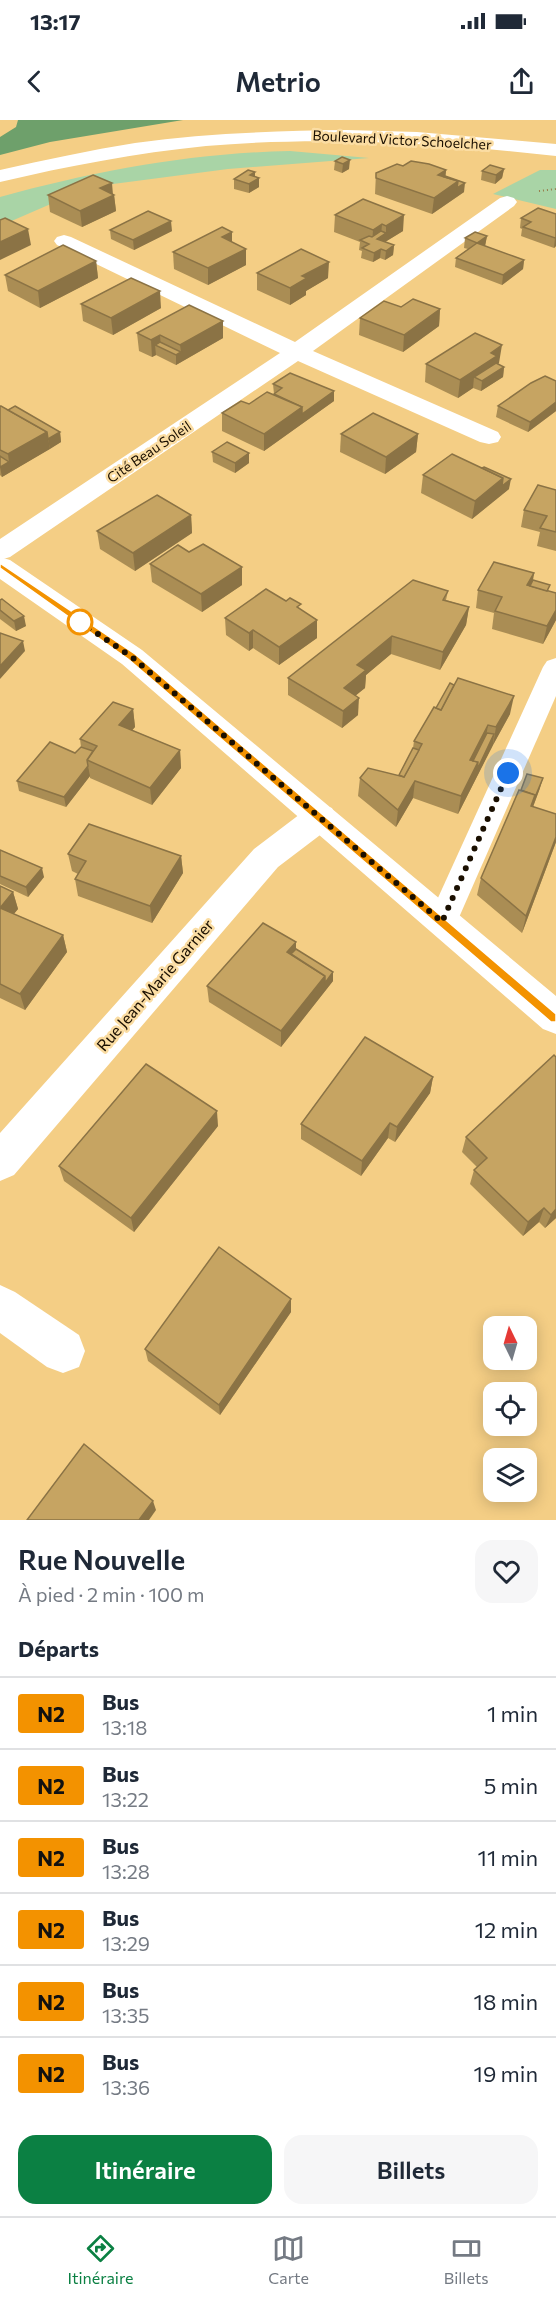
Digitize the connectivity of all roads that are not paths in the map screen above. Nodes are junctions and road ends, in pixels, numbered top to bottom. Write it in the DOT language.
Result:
graph roads {
  1 [pos="556,150"];
  2 [pos="0,176"];
  3 [pos="507,202"];
  4 [pos="64,241"];
  5 [pos="297,352"];
  6 [pos="489,437"];
  7 [pos="0,551"];
  8 [pos="0,566"];
  9 [pos="556,667"];
  10 [pos="320,817"];
  11 [pos="442,922"];
  12 [pos="556,1018"];
  13 [pos="0,1162"];
  14 [pos="0,1307"];
  15 [pos="63,1352"];
  1 -- 2 [label="street, Boulevard Victor Schoelcher"];
  3 -- 5 [label="street, Cité Beau Soleil"];
  4 -- 5 [label="street"];
  5 -- 6 [label="street"];
  5 -- 7 [label="street, Cité Beau Soleil"];
  8 -- 10 [label="street"];
  9 -- 11 [label="lane"];
  10 -- 11 [label="street"];
  10 -- 13 [label="street, Rue Jean-Marie Garnier"];
  11 -- 12 [label="street"];
  14 -- 15 [label="street"];
}
